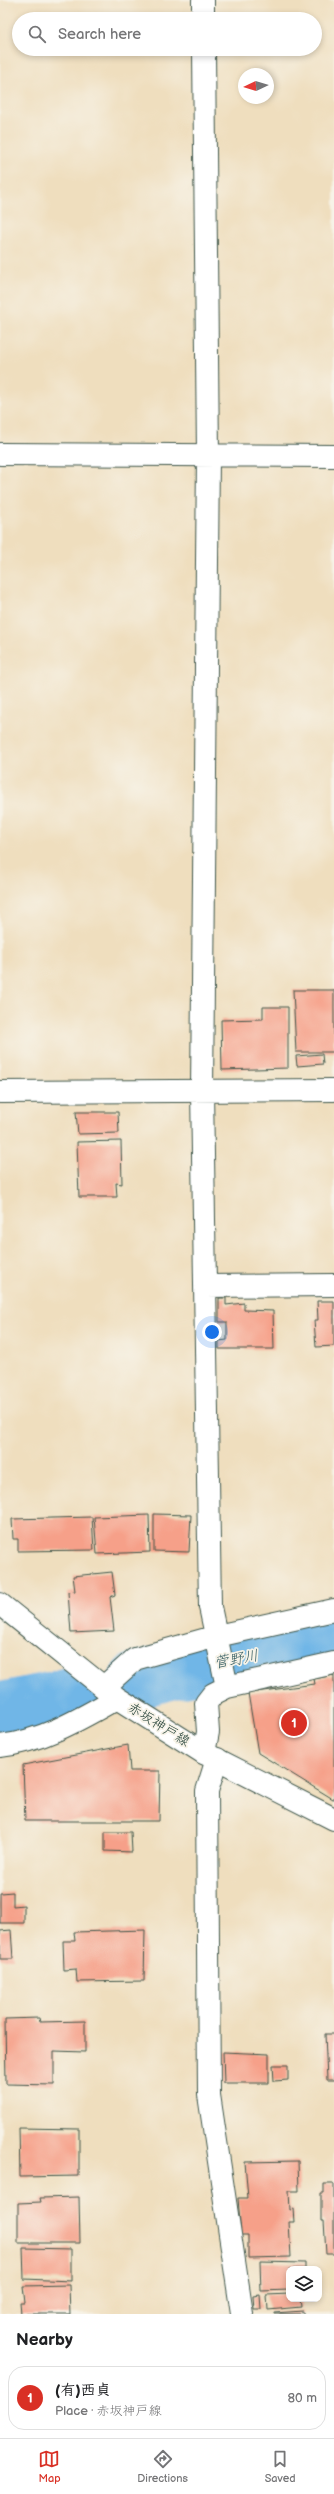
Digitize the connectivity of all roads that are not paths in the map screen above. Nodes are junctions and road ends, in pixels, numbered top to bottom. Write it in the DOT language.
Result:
graph roads {
  1 [pos="203,0"];
  2 [pos="203,12"];
  3 [pos="204,56"];
  4 [pos="0,454"];
  5 [pos="208,456"];
  6 [pos="334,456"];
  7 [pos="202,1090"];
  8 [pos="334,1090"];
  9 [pos="0,1092"];
  10 [pos="334,1285"];
  11 [pos="205,1286"];
  12 [pos="0,1604"];
  13 [pos="334,1610"];
  14 [pos="218,1642"];
  15 [pos="334,1663"];
  16 [pos="226,1681"];
  17 [pos="110,1693"];
  18 [pos="0,1746"];
  19 [pos="211,1756"];
  20 [pos="334,1819"];
  21 [pos="242,2314"];
  1 -- 2 [label="street"];
  3 -- 5 [label="street"];
  4 -- 5 [label="street"];
  5 -- 6 [label="street"];
  5 -- 7 [label="street"];
  7 -- 8 [label="street"];
  7 -- 9 [label="street"];
  7 -- 11 [label="street"];
  10 -- 11 [label="street"];
  11 -- 14 [label="street"];
  12 -- 17 [label="street, 赤坂神戸線"];
  13 -- 14 [label="street"];
  14 -- 16 [label="street"];
  14 -- 17 [label="street"];
  15 -- 16 [label="street"];
  16 -- 19 [label="street"];
  17 -- 18 [label="street"];
  17 -- 19 [label="street, 赤坂神戸線"];
  19 -- 20 [label="street, 赤坂神戸線"];
  19 -- 21 [label="street"];
}
